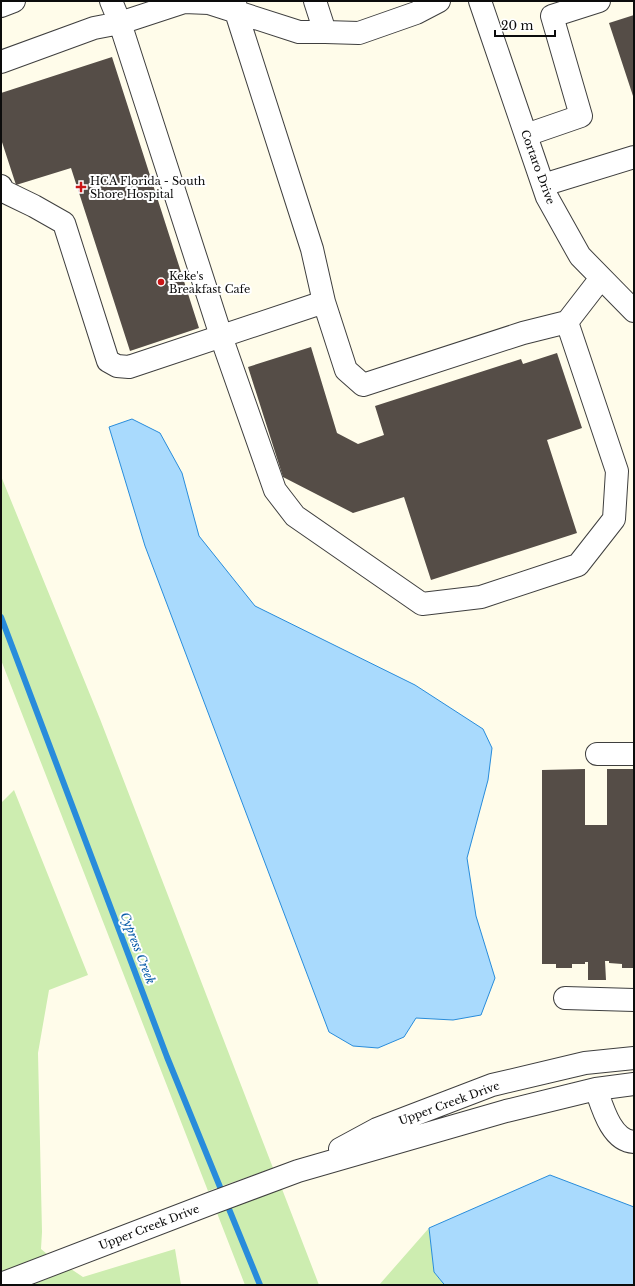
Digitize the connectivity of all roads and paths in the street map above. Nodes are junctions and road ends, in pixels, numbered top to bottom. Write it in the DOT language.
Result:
graph roads {
  1 [pos="14,1"];
  2 [pos="111,1"];
  3 [pos="315,1"];
  4 [pos="439,1"];
  5 [pos="480,1"];
  6 [pos="599,1"];
  7 [pos="1,6"];
  8 [pos="235,7"];
  9 [pos="120,23"];
  10 [pos="325,32"];
  11 [pos="1,62"];
  12 [pos="526,135"];
  13 [pos="634,157"];
  14 [pos="543,185"];
  15 [pos="1,186"];
  16 [pos="601,278"];
  17 [pos="324,302"];
  18 [pos="634,311"];
  19 [pos="567,322"];
  20 [pos="222,337"];
  21 [pos="597,754"];
  22 [pos="634,754"];
  23 [pos="565,998"];
  24 [pos="634,1000"];
  25 [pos="634,1058"];
  26 [pos="634,1084"];
  27 [pos="596,1089"];
  28 [pos="634,1142"];
  29 [pos="298,1171"];
  30 [pos="1,1284"];
  1 -- 7 [label="street"];
  2 -- 9 [label="street"];
  3 -- 10 [label="street"];
  4 -- 10 [label="street"];
  5 -- 12 [label="street, Cortaro Drive"];
  6 -- 12 [label="street"];
  8 -- 9 [label="street"];
  8 -- 10 [label="street"];
  8 -- 17 [label="street"];
  9 -- 11 [label="street"];
  9 -- 20 [label="street"];
  12 -- 14 [label="street, Cortaro Drive"];
  13 -- 14 [label="street"];
  14 -- 16 [label="street, Cortaro Drive"];
  15 -- 20 [label="street"];
  16 -- 18 [label="street, Cortaro Drive"];
  16 -- 19 [label="street"];
  17 -- 19 [label="street"];
  17 -- 20 [label="street"];
  19 -- 20 [label="street"];
  21 -- 22 [label="street"];
  23 -- 24 [label="street"];
  25 -- 29 [label="street, Upper Creek Drive"];
  26 -- 27 [label="street, Upper Creek Drive"];
  27 -- 28 [label="street"];
  27 -- 29 [label="street, Upper Creek Drive"];
  29 -- 30 [label="street, Upper Creek Drive"];
}
